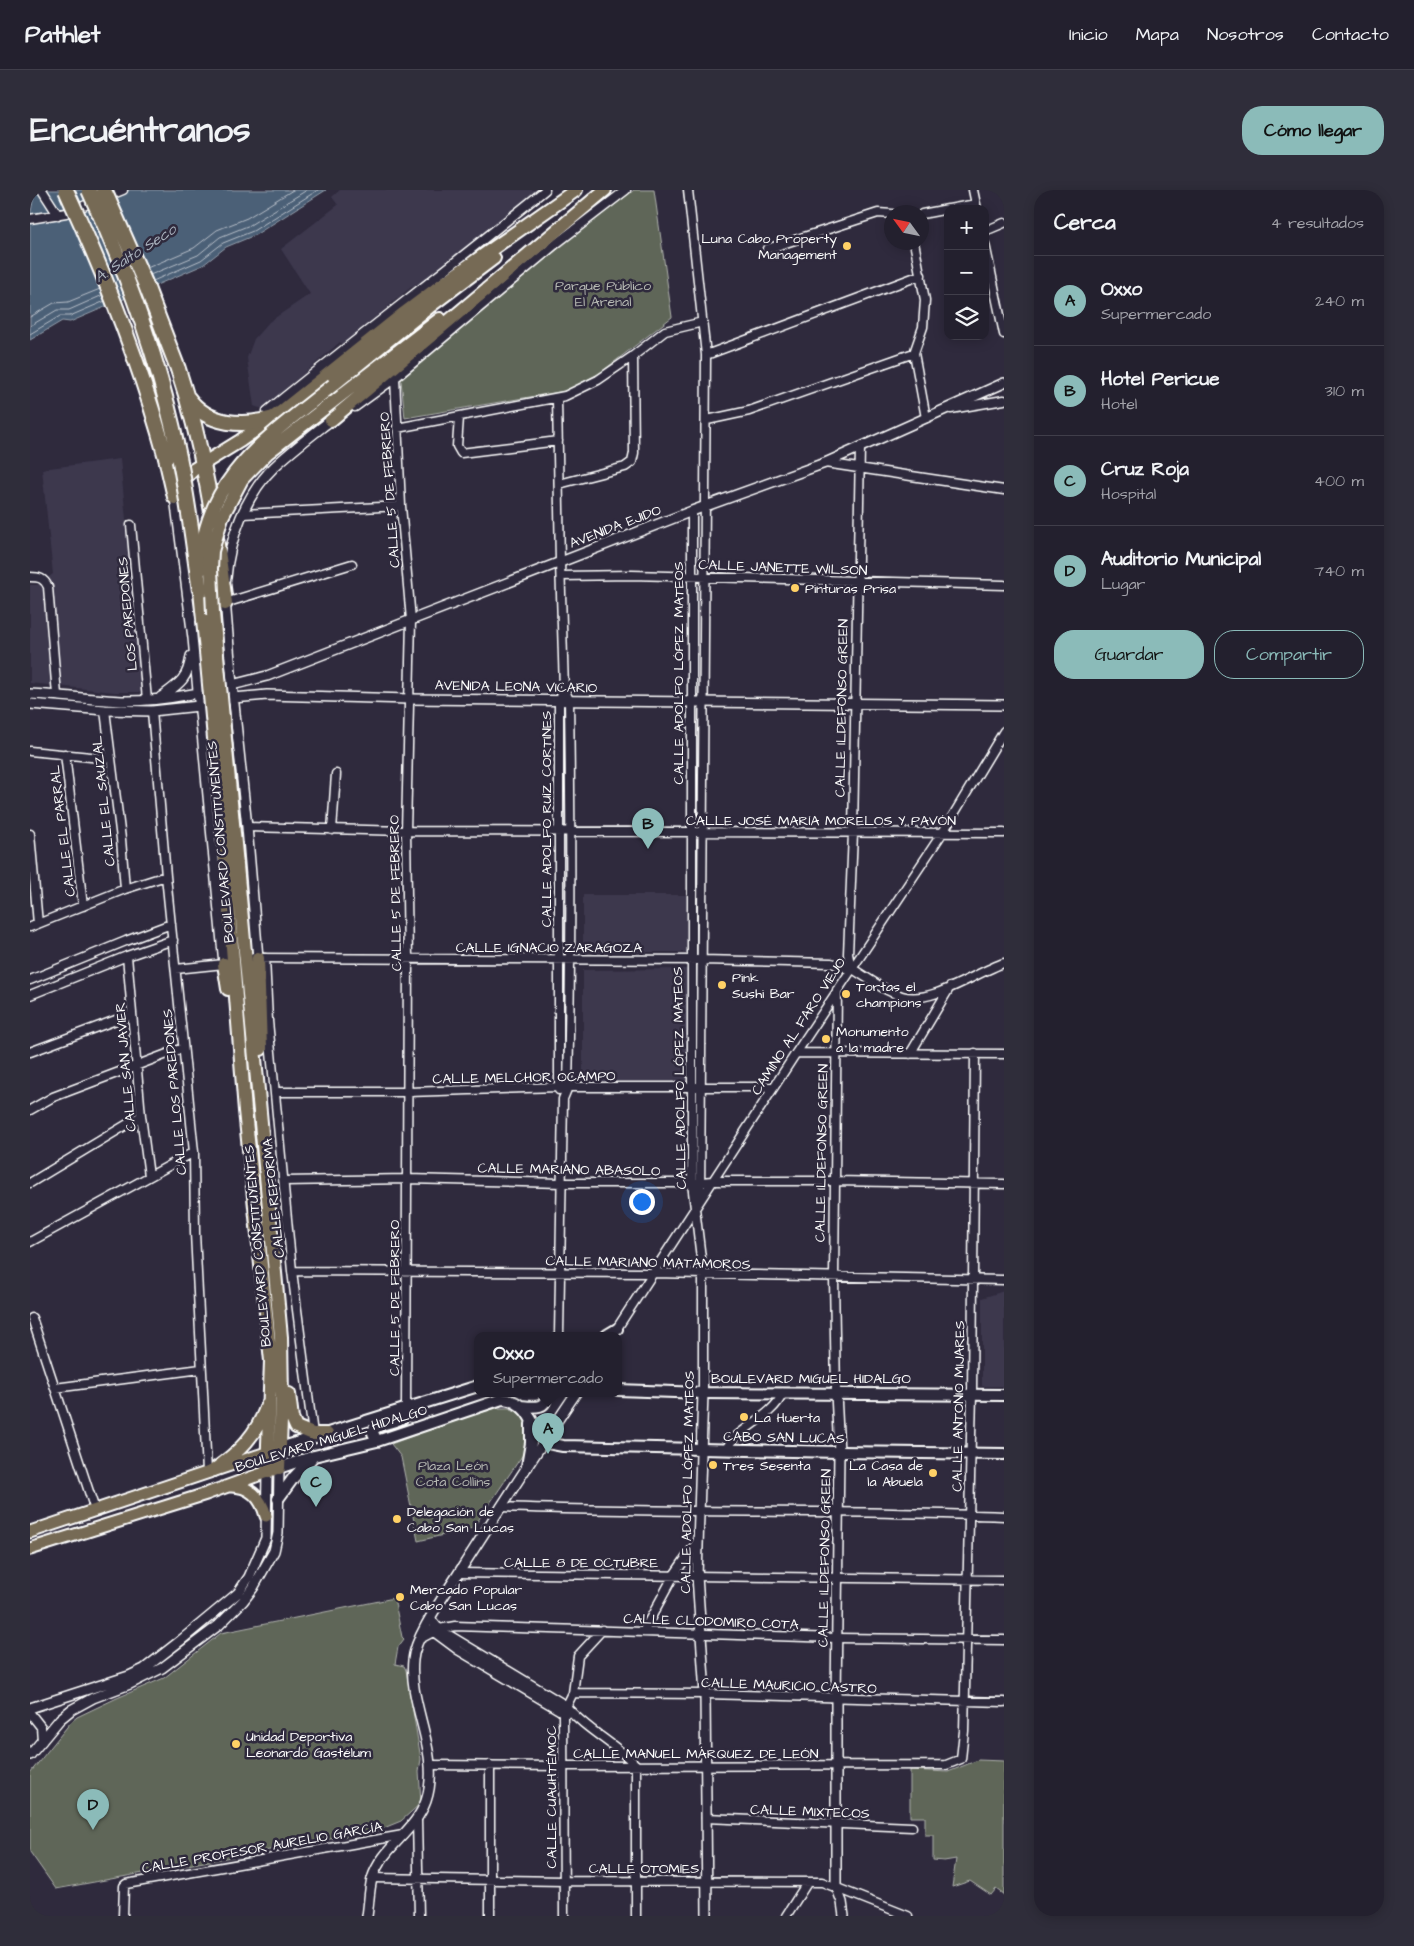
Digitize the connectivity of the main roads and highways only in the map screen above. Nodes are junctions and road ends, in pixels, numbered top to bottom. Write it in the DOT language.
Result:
graph roads {
  1 [pos="66,190"];
  2 [pos="89,190"];
  3 [pos="104,190"];
  4 [pos="576,190"];
  5 [pos="580,190"];
  6 [pos="605,190"];
  7 [pos="541,244"];
  8 [pos="187,396"];
  9 [pos="270,415"];
  10 [pos="331,420"];
  11 [pos="195,432"];
  12 [pos="162,441"];
  13 [pos="203,464"];
  14 [pos="175,497"];
  15 [pos="200,590"];
  16 [pos="225,603"];
  17 [pos="229,845"];
  18 [pos="224,964"];
  19 [pos="246,1110"];
  20 [pos="281,1337"];
  21 [pos="474,1387"];
  22 [pos="271,1388"];
  23 [pos="622,1390"];
  24 [pos="1004,1394"];
  25 [pos="545,1397"];
  26 [pos="521,1406"];
  27 [pos="406,1410"];
  28 [pos="532,1420"];
  29 [pos="327,1434"];
  30 [pos="377,1441"];
  31 [pos="274,1450"];
  32 [pos="1004,1454"];
  33 [pos="314,1456"];
  34 [pos="527,1466"];
  35 [pos="279,1468"];
  36 [pos="211,1471"];
  37 [pos="266,1472"];
  38 [pos="224,1487"];
  39 [pos="278,1500"];
  40 [pos="266,1516"];
  41 [pos="30,1532"];
  42 [pos="30,1549"];
  1 -- 12 [label="highway, bridge"];
  2 -- 15 [label="highway, bridge"];
  3 -- 8 [label="highway, bridge"];
  4 -- 9 [label="highway"];
  5 -- 15 [label="highway, bridge"];
  6 -- 7 [label="highway"];
  7 -- 10 [label="highway"];
  7 -- 17 [label="highway, BOULEVARD CONSTITUYENTES, bridge"];
  8 -- 9 [label="highway"];
  8 -- 11 [label="highway"];
  9 -- 13 [label="highway"];
  11 -- 12 [label="highway"];
  11 -- 13 [label="highway"];
  12 -- 14 [label="highway, bridge"];
  13 -- 14 [label="highway"];
  13 -- 16 [label="highway"];
  15 -- 17 [label="highway, bridge"];
  17 -- 19 [label="highway"];
  17 -- 20 [label="highway, BOULEVARD CONSTITUYENTES"];
  18 -- 19 [label="highway"];
  19 -- 22 [label="highway, BOULEVARD CONSTITUYENTES"];
  20 -- 29 [label="highway"];
  20 -- 31 [label="highway, BOULEVARD CONSTITUYENTES"];
  21 -- 27 [label="main road, BOULEVARD MIGUEL HIDALGO"];
  22 -- 31 [label="highway, BOULEVARD CONSTITUYENTES"];
  22 -- 36 [label="highway"];
  23 -- 24 [label="main road, BOULEVARD MIGUEL HIDALGO"];
  25 -- 26 [label="main road"];
  26 -- 28 [label="main road"];
  26 -- 30 [label="main road, BOULEVARD MIGUEL HIDALGO"];
  27 -- 29 [label="main road, BOULEVARD MIGUEL HIDALGO"];
  27 -- 30 [label="main road"];
  28 -- 32 [label="main road, CABO SAN LUCAS"];
  28 -- 34 [label="main road"];
  29 -- 31 [label="main road, BOULEVARD MIGUEL HIDALGO"];
  30 -- 33 [label="main road, BOULEVARD MIGUEL HIDALGO"];
  31 -- 35 [label="highway, BOULEVARD CONSTITUYENTES"];
  31 -- 36 [label="main road, BOULEVARD MIGUEL HIDALGO"];
  31 -- 37 [label="highway, BOULEVARD CONSTITUYENTES"];
  33 -- 35 [label="main road, BOULEVARD MIGUEL HIDALGO"];
  33 -- 39 [label="main road"];
  35 -- 37 [label="main road, BOULEVARD MIGUEL HIDALGO"];
  36 -- 41 [label="main road, BOULEVARD MIGUEL HIDALGO"];
  37 -- 38 [label="main road, BOULEVARD MIGUEL HIDALGO"];
  38 -- 40 [label="main road"];
  38 -- 42 [label="main road, BOULEVARD MIGUEL HIDALGO"];
}
